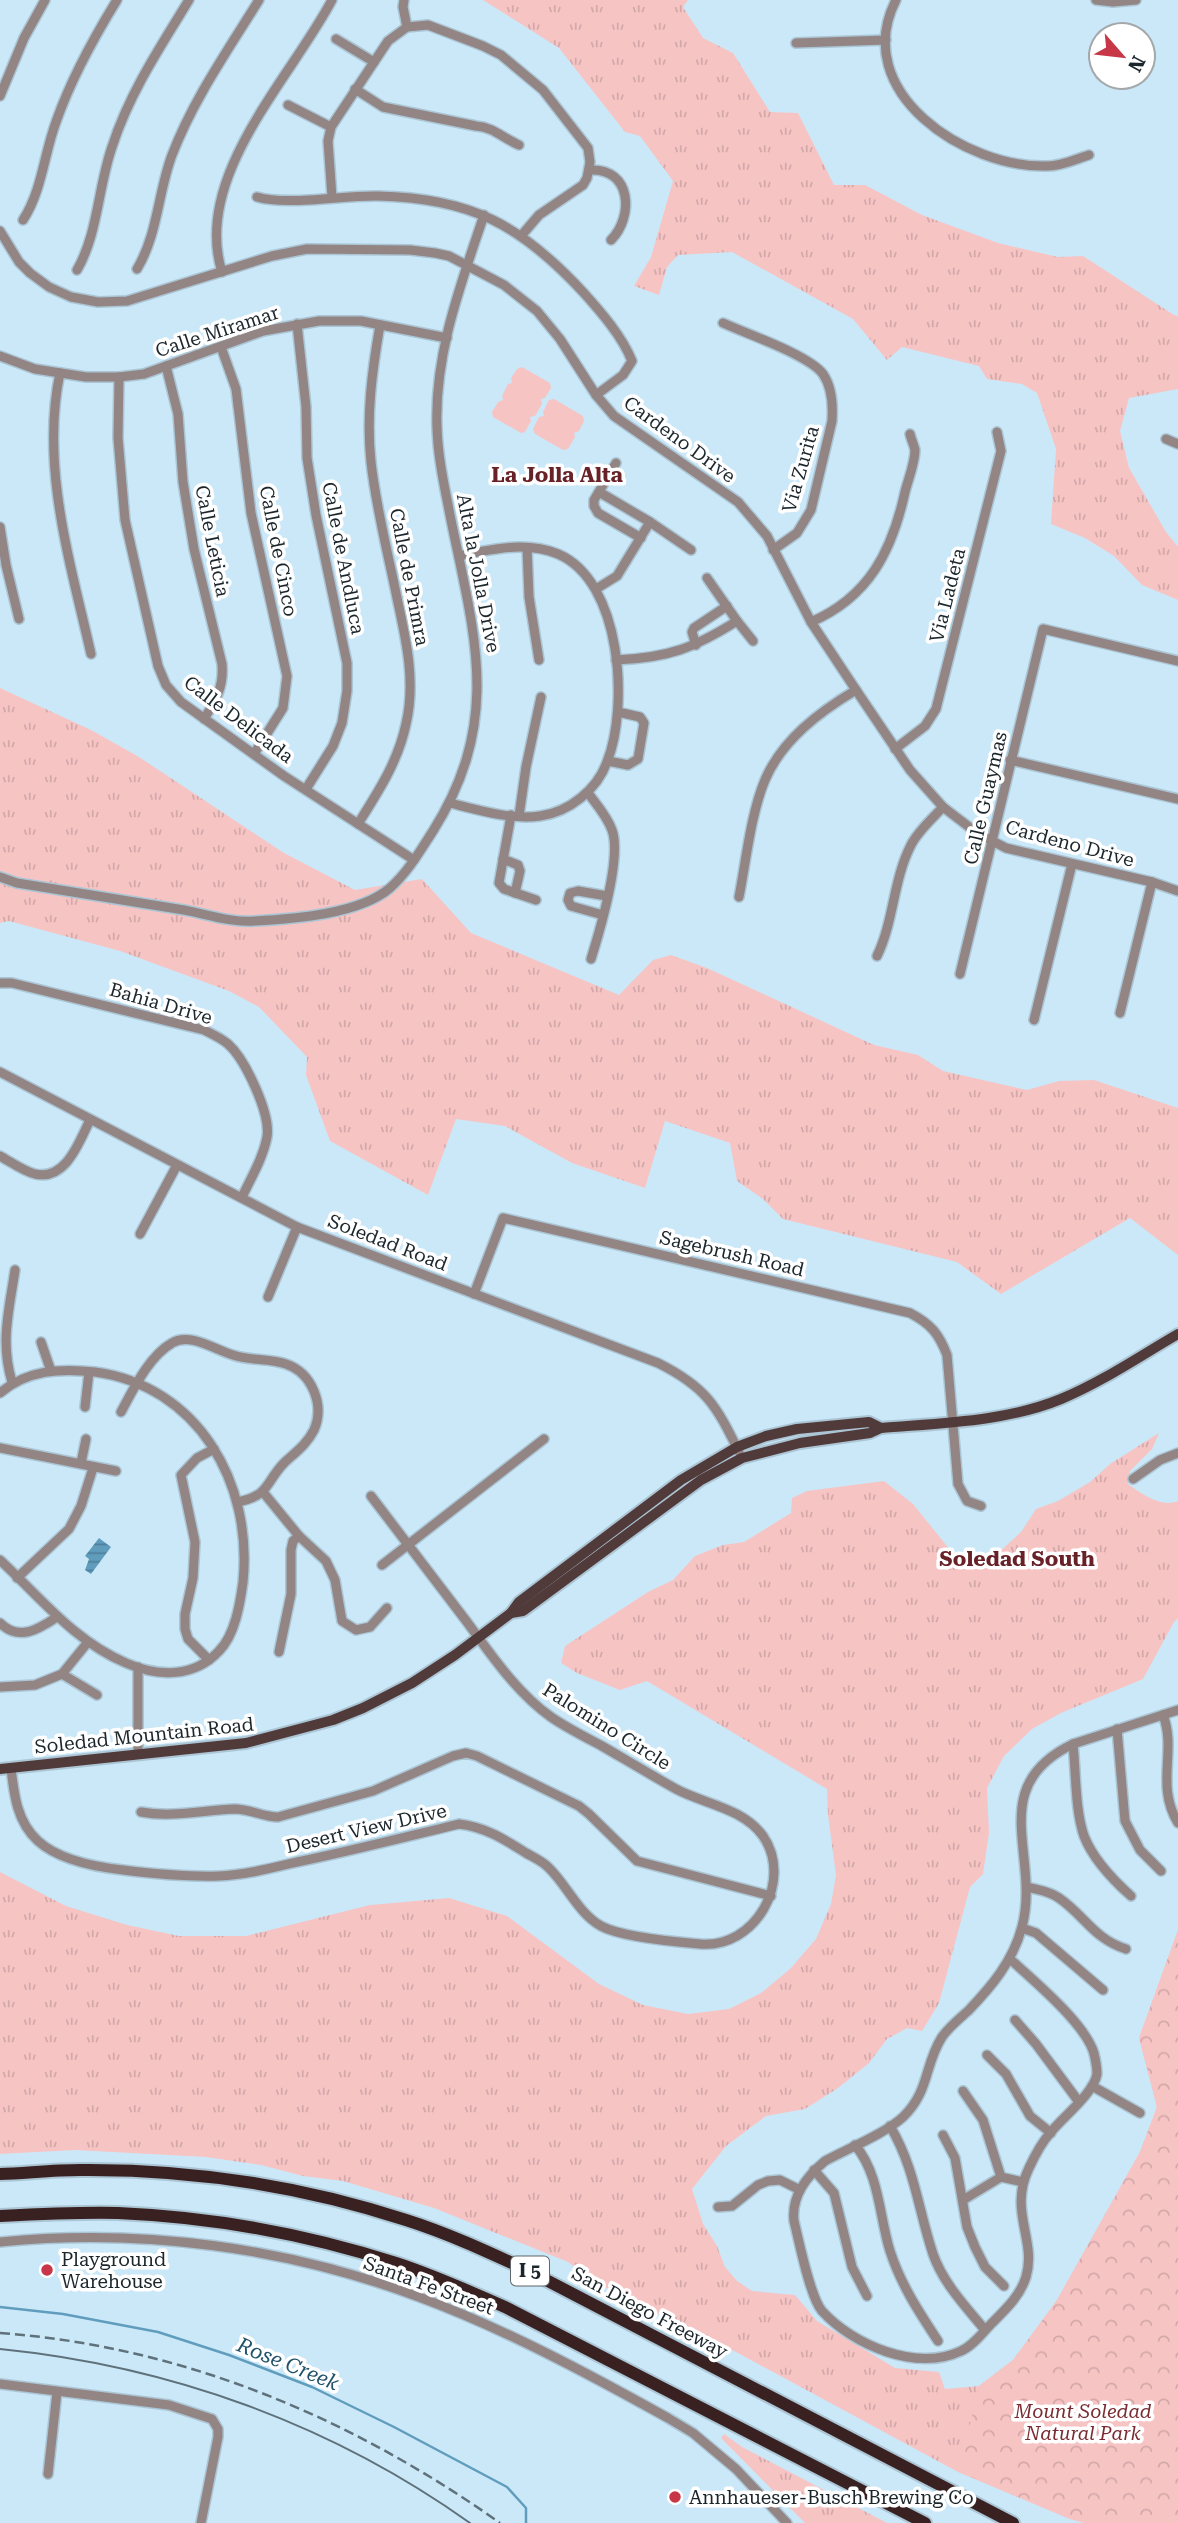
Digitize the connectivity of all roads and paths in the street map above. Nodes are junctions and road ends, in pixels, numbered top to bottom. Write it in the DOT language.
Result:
graph roads {
  1 [pos="45,0"];
  2 [pos="117,0"];
  3 [pos="189,0"];
  4 [pos="259,0"];
  5 [pos="332,0"];
  6 [pos="404,0"];
  7 [pos="897,0"];
  8 [pos="1096,0"];
  9 [pos="1136,0"];
  10 [pos="407,27"];
  11 [pos="337,39"];
  12 [pos="886,40"];
  13 [pos="796,43"];
  14 [pos="374,62"];
  15 [pos="355,89"];
  16 [pos="0,96"];
  17 [pos="288,105"];
  18 [pos="331,128"];
  19 [pos="519,145"];
  20 [pos="1089,155"];
  21 [pos="590,170"];
  22 [pos="257,197"];
  23 [pos="332,197"];
  24 [pos="484,215"];
  25 [pos="23,220"];
  26 [pos="0,231"];
  27 [pos="521,236"];
  28 [pos="611,240"];
  29 [pos="468,265"];
  30 [pos="137,269"];
  31 [pos="77,270"];
  32 [pos="222,272"];
  33 [pos="723,323"];
  34 [pos="297,324"];
  35 [pos="380,325"];
  36 [pos="447,338"];
  37 [pos="221,347"];
  38 [pos="2,361"];
  39 [pos="166,366"];
  40 [pos="60,373"];
  41 [pos="119,377"];
  42 [pos="596,395"];
  43 [pos="997,432"];
  44 [pos="910,434"];
  45 [pos="1166,439"];
  46 [pos="1178,444"];
  47 [pos="616,463"];
  48 [pos="599,492"];
  49 [pos="650,522"];
  50 [pos="0,527"];
  51 [pos="641,538"];
  52 [pos="527,548"];
  53 [pos="691,550"];
  54 [pos="773,550"];
  55 [pos="458,556"];
  56 [pos="708,579"];
  57 [pos="596,589"];
  58 [pos="727,606"];
  59 [pos="19,619"];
  60 [pos="737,621"];
  61 [pos="811,622"];
  62 [pos="753,641"];
  63 [pos="696,645"];
  64 [pos="91,654"];
  65 [pos="539,660"];
  66 [pos="616,660"];
  67 [pos="1178,661"];
  68 [pos="856,690"];
  69 [pos="541,697"];
  70 [pos="618,712"];
  71 [pos="204,719"];
  72 [pos="895,749"];
  73 [pos="254,754"];
  74 [pos="1010,760"];
  75 [pos="608,761"];
  76 [pos="306,789"];
  77 [pos="588,793"];
  78 [pos="1178,799"];
  79 [pos="450,803"];
  80 [pos="943,807"];
  81 [pos="515,816"];
  82 [pos="358,824"];
  83 [pos="992,841"];
  84 [pos="502,859"];
  85 [pos="414,860"];
  86 [pos="1072,864"];
  87 [pos="0,877"];
  88 [pos="1152,882"];
  89 [pos="1178,891"];
  90 [pos="515,892"];
  91 [pos="607,896"];
  92 [pos="739,897"];
  93 [pos="536,900"];
  94 [pos="603,915"];
  95 [pos="877,956"];
  96 [pos="591,959"];
  97 [pos="960,974"];
  98 [pos="0,983"];
  99 [pos="1120,1013"];
  100 [pos="1034,1020"];
  101 [pos="0,1072"];
  102 [pos="90,1120"];
  103 [pos="0,1156"];
  104 [pos="177,1165"];
  105 [pos="242,1197"];
  106 [pos="297,1227"];
  107 [pos="139,1234"];
  108 [pos="15,1270"];
  109 [pos="474,1294"];
  110 [pos="268,1297"];
  111 [pos="1178,1334"];
  112 [pos="41,1342"];
  113 [pos="51,1371"];
  114 [pos="89,1372"];
  115 [pos="12,1382"];
  116 [pos="136,1382"];
  117 [pos="0,1393"];
  118 [pos="85,1406"];
  119 [pos="121,1412"];
  120 [pos="952,1421"];
  121 [pos="881,1428"];
  122 [pos="86,1439"];
  123 [pos="544,1439"];
  124 [pos="737,1447"];
  125 [pos="0,1448"];
  126 [pos="214,1450"];
  127 [pos="1178,1453"];
  128 [pos="742,1458"];
  129 [pos="81,1463"];
  130 [pos="93,1468"];
  131 [pos="116,1471"];
  132 [pos="1133,1479"];
  133 [pos="263,1492"];
  134 [pos="371,1496"];
  135 [pos="238,1502"];
  136 [pos="981,1506"];
  137 [pos="299,1536"];
  138 [pos="409,1545"];
  139 [pos="0,1560"];
  140 [pos="382,1565"];
  141 [pos="17,1578"];
  142 [pos="387,1608"];
  143 [pos="511,1613"];
  144 [pos="57,1617"];
  145 [pos="0,1623"];
  146 [pos="478,1637"];
  147 [pos="88,1642"];
  148 [pos="279,1652"];
  149 [pos="209,1660"];
  150 [pos="138,1667"];
  151 [pos="62,1674"];
  152 [pos="0,1688"];
  153 [pos="97,1695"];
  154 [pos="1178,1710"];
  155 [pos="1163,1715"];
  156 [pos="1117,1729"];
  157 [pos="1073,1744"];
  158 [pos="138,1753"];
  159 [pos="5,1768"];
  160 [pos="141,1812"];
  161 [pos="1178,1823"];
  162 [pos="1161,1871"];
  163 [pos="1027,1887"];
  164 [pos="771,1896"];
  165 [pos="1131,1896"];
  166 [pos="1022,1928"];
  167 [pos="1126,1949"];
  168 [pos="1010,1959"];
  169 [pos="1103,1990"];
  170 [pos="1014,2020"];
  171 [pos="987,2055"];
  172 [pos="1092,2086"];
  173 [pos="963,2091"];
  174 [pos="1079,2102"];
  175 [pos="1140,2113"];
  176 [pos="890,2126"];
  177 [pos="1051,2133"];
  178 [pos="943,2135"];
  179 [pos="855,2145"];
  180 [pos="814,2170"];
  181 [pos="0,2175"];
  182 [pos="1001,2177"];
  183 [pos="1023,2182"];
  184 [pos="800,2190"];
  185 [pos="963,2200"];
  186 [pos="718,2207"];
  187 [pos="0,2216"];
  188 [pos="0,2242"];
  189 [pos="1004,2286"];
  190 [pos="867,2295"];
  191 [pos="985,2330"];
  192 [pos="938,2342"];
  193 [pos="0,2384"];
  194 [pos="57,2392"];
  195 [pos="48,2474"];
  196 [pos="201,2523"];
  197 [pos="787,2523"];
  198 [pos="925,2523"];
  199 [pos="1013,2523"];
  1 -- 16 [label="street"];
  2 -- 25 [label="street"];
  3 -- 31 [label="street"];
  4 -- 30 [label="street"];
  5 -- 32 [label="street"];
  6 -- 10 [label="street"];
  7 -- 12 [label="street"];
  8 -- 9 [label="street"];
  10 -- 14 [label="street"];
  10 -- 21 [label="street"];
  11 -- 14 [label="street"];
  12 -- 13 [label="street"];
  12 -- 20 [label="street"];
  14 -- 15 [label="street"];
  15 -- 18 [label="street"];
  15 -- 19 [label="street"];
  17 -- 18 [label="street"];
  18 -- 23 [label="street"];
  21 -- 27 [label="street"];
  21 -- 28 [label="street"];
  22 -- 23 [label="street"];
  23 -- 24 [label="street"];
  24 -- 27 [label="street"];
  24 -- 29 [label="street, Alta la Jolla Drive"];
  26 -- 32 [label="street, Cardeno Drive"];
  27 -- 42 [label="street"];
  29 -- 32 [label="street, Cardeno Drive"];
  29 -- 36 [label="street, Alta la Jolla Drive"];
  29 -- 42 [label="street, Cardeno Drive"];
  33 -- 54 [label="street, Via Zurita"];
  34 -- 35 [label="street, Calle Miramar"];
  34 -- 37 [label="street, Calle Miramar"];
  34 -- 76 [label="street, Calle de Andluca"];
  35 -- 36 [label="street, Calle Miramar"];
  35 -- 82 [label="street, Calle de Primra"];
  36 -- 55 [label="street, Alta la Jolla Drive"];
  37 -- 39 [label="street, Calle Miramar"];
  37 -- 73 [label="street, Calle de Cinco"];
  38 -- 40 [label="street, Calle Miramar"];
  39 -- 41 [label="street, Calle Miramar"];
  39 -- 71 [label="street, Calle Leticia"];
  40 -- 41 [label="street, Calle Miramar"];
  40 -- 64 [label="street"];
  41 -- 71 [label="street, Calle Delicada"];
  42 -- 54 [label="street, Cardeno Drive"];
  43 -- 72 [label="street, Via Ladeta"];
  44 -- 61 [label="street"];
  45 -- 46 [label="street"];
  47 -- 48 [label="street"];
  48 -- 49 [label="street"];
  48 -- 51 [label="street"];
  49 -- 51 [label="street"];
  49 -- 53 [label="street"];
  50 -- 59 [label="street"];
  51 -- 57 [label="street"];
  52 -- 55 [label="street"];
  52 -- 57 [label="street"];
  52 -- 65 [label="street"];
  54 -- 61 [label="street, Cardeno Drive"];
  55 -- 79 [label="street, Alta la Jolla Drive"];
  56 -- 58 [label="street"];
  57 -- 66 [label="street"];
  58 -- 60 [label="street"];
  58 -- 63 [label="street"];
  60 -- 62 [label="street"];
  60 -- 63 [label="street"];
  61 -- 68 [label="street, Cardeno Drive"];
  63 -- 66 [label="street"];
  66 -- 70 [label="street"];
  67 -- 74 [label="street, Calle Guaymas"];
  68 -- 72 [label="street, Cardeno Drive"];
  68 -- 92 [label="street"];
  69 -- 81 [label="street"];
  70 -- 75 [label="street"];
  70 -- 75 [label="street"];
  71 -- 73 [label="street, Calle Delicada"];
  72 -- 80 [label="street, Cardeno Drive"];
  73 -- 76 [label="street, Calle Delicada"];
  74 -- 78 [label="street"];
  74 -- 83 [label="street, Calle Guaymas"];
  75 -- 77 [label="street"];
  76 -- 82 [label="street, Calle Delicada"];
  77 -- 81 [label="street"];
  77 -- 91 [label="street"];
  79 -- 81 [label="street"];
  79 -- 85 [label="street, Alta la Jolla Drive"];
  80 -- 83 [label="street, Cardeno Drive"];
  80 -- 95 [label="street"];
  81 -- 84 [label="street"];
  82 -- 85 [label="street, Calle Delicada"];
  83 -- 86 [label="street, Cardeno Drive"];
  83 -- 97 [label="street, Calle Guaymas"];
  84 -- 90 [label="street"];
  84 -- 90 [label="street"];
  85 -- 87 [label="street, Alta la Jolla Drive"];
  86 -- 88 [label="street, Cardeno Drive"];
  86 -- 100 [label="street"];
  88 -- 89 [label="street, Cardeno Drive"];
  88 -- 99 [label="street"];
  90 -- 93 [label="street"];
  91 -- 94 [label="street"];
  91 -- 94 [label="street"];
  94 -- 96 [label="street"];
  98 -- 105 [label="street, Bahia Drive"];
  101 -- 102 [label="street, Soledad Road"];
  102 -- 103 [label="street"];
  102 -- 104 [label="street, Soledad Road"];
  104 -- 105 [label="street, Soledad Road"];
  104 -- 107 [label="street"];
  105 -- 106 [label="street, Soledad Road"];
  106 -- 109 [label="street, Soledad Road"];
  106 -- 110 [label="street"];
  108 -- 115 [label="street"];
  109 -- 120 [label="street, Sagebrush Road"];
  109 -- 124 [label="street, Soledad Road"];
  111 -- 120 [label="main road, Soledad Mountain Road"];
  112 -- 113 [label="street"];
  113 -- 114 [label="street"];
  113 -- 115 [label="street"];
  114 -- 116 [label="street"];
  114 -- 118 [label="street"];
  115 -- 117 [label="street"];
  116 -- 119 [label="street"];
  116 -- 126 [label="street"];
  116 -- 133 [label="street"];
  120 -- 121 [label="main road, Soledad Mountain Road"];
  120 -- 136 [label="street"];
  121 -- 124 [label="main road, Soledad Mountain Road"];
  121 -- 128 [label="main road, Soledad Mountain Road"];
  122 -- 129 [label="street"];
  123 -- 138 [label="street"];
  124 -- 128 [label="street, Soledad Road"];
  124 -- 143 [label="main road, Soledad Mountain Road"];
  125 -- 129 [label="street"];
  126 -- 135 [label="street"];
  126 -- 149 [label="street"];
  127 -- 132 [label="street"];
  128 -- 143 [label="main road, Soledad Mountain Road"];
  129 -- 130 [label="street"];
  130 -- 131 [label="street"];
  130 -- 141 [label="street"];
  133 -- 135 [label="street"];
  133 -- 137 [label="street"];
  134 -- 138 [label="street, Palomino Circle"];
  135 -- 149 [label="street"];
  137 -- 142 [label="street"];
  137 -- 148 [label="street"];
  138 -- 140 [label="street"];
  138 -- 146 [label="street, Palomino Circle"];
  139 -- 141 [label="street"];
  141 -- 144 [label="street"];
  143 -- 146 [label="main road, Soledad Mountain Road"];
  144 -- 145 [label="street"];
  144 -- 147 [label="street"];
  146 -- 158 [label="main road, Soledad Mountain Road"];
  146 -- 164 [label="street, Palomino Circle"];
  147 -- 150 [label="street"];
  147 -- 151 [label="street"];
  149 -- 150 [label="street"];
  150 -- 158 [label="street"];
  151 -- 152 [label="street"];
  151 -- 153 [label="street"];
  154 -- 155 [label="street"];
  155 -- 156 [label="street"];
  155 -- 161 [label="street"];
  156 -- 157 [label="street"];
  156 -- 162 [label="street"];
  157 -- 163 [label="street"];
  157 -- 165 [label="street"];
  158 -- 159 [label="main road, Soledad Mountain Road"];
  159 -- 164 [label="street, Desert View Drive"];
  160 -- 164 [label="street"];
  163 -- 166 [label="street"];
  163 -- 167 [label="street"];
  166 -- 168 [label="street"];
  166 -- 169 [label="street"];
  168 -- 172 [label="street"];
  168 -- 176 [label="street"];
  170 -- 174 [label="street"];
  171 -- 177 [label="street"];
  172 -- 174 [label="street"];
  172 -- 175 [label="street"];
  173 -- 182 [label="street"];
  174 -- 177 [label="street"];
  176 -- 179 [label="street"];
  176 -- 191 [label="street"];
  177 -- 183 [label="street"];
  178 -- 185 [label="street"];
  179 -- 180 [label="street"];
  179 -- 192 [label="street"];
  180 -- 184 [label="street"];
  180 -- 190 [label="street"];
  181 -- 199 [label="highway, San Diego Freeway / I 5"];
  182 -- 183 [label="street"];
  182 -- 185 [label="street"];
  183 -- 191 [label="street"];
  184 -- 186 [label="street"];
  184 -- 191 [label="street"];
  185 -- 189 [label="street"];
  187 -- 198 [label="highway, I 5"];
  188 -- 197 [label="street, Santa Fe Street"];
  193 -- 194 [label="street"];
  194 -- 195 [label="street"];
  194 -- 196 [label="street"];
}
